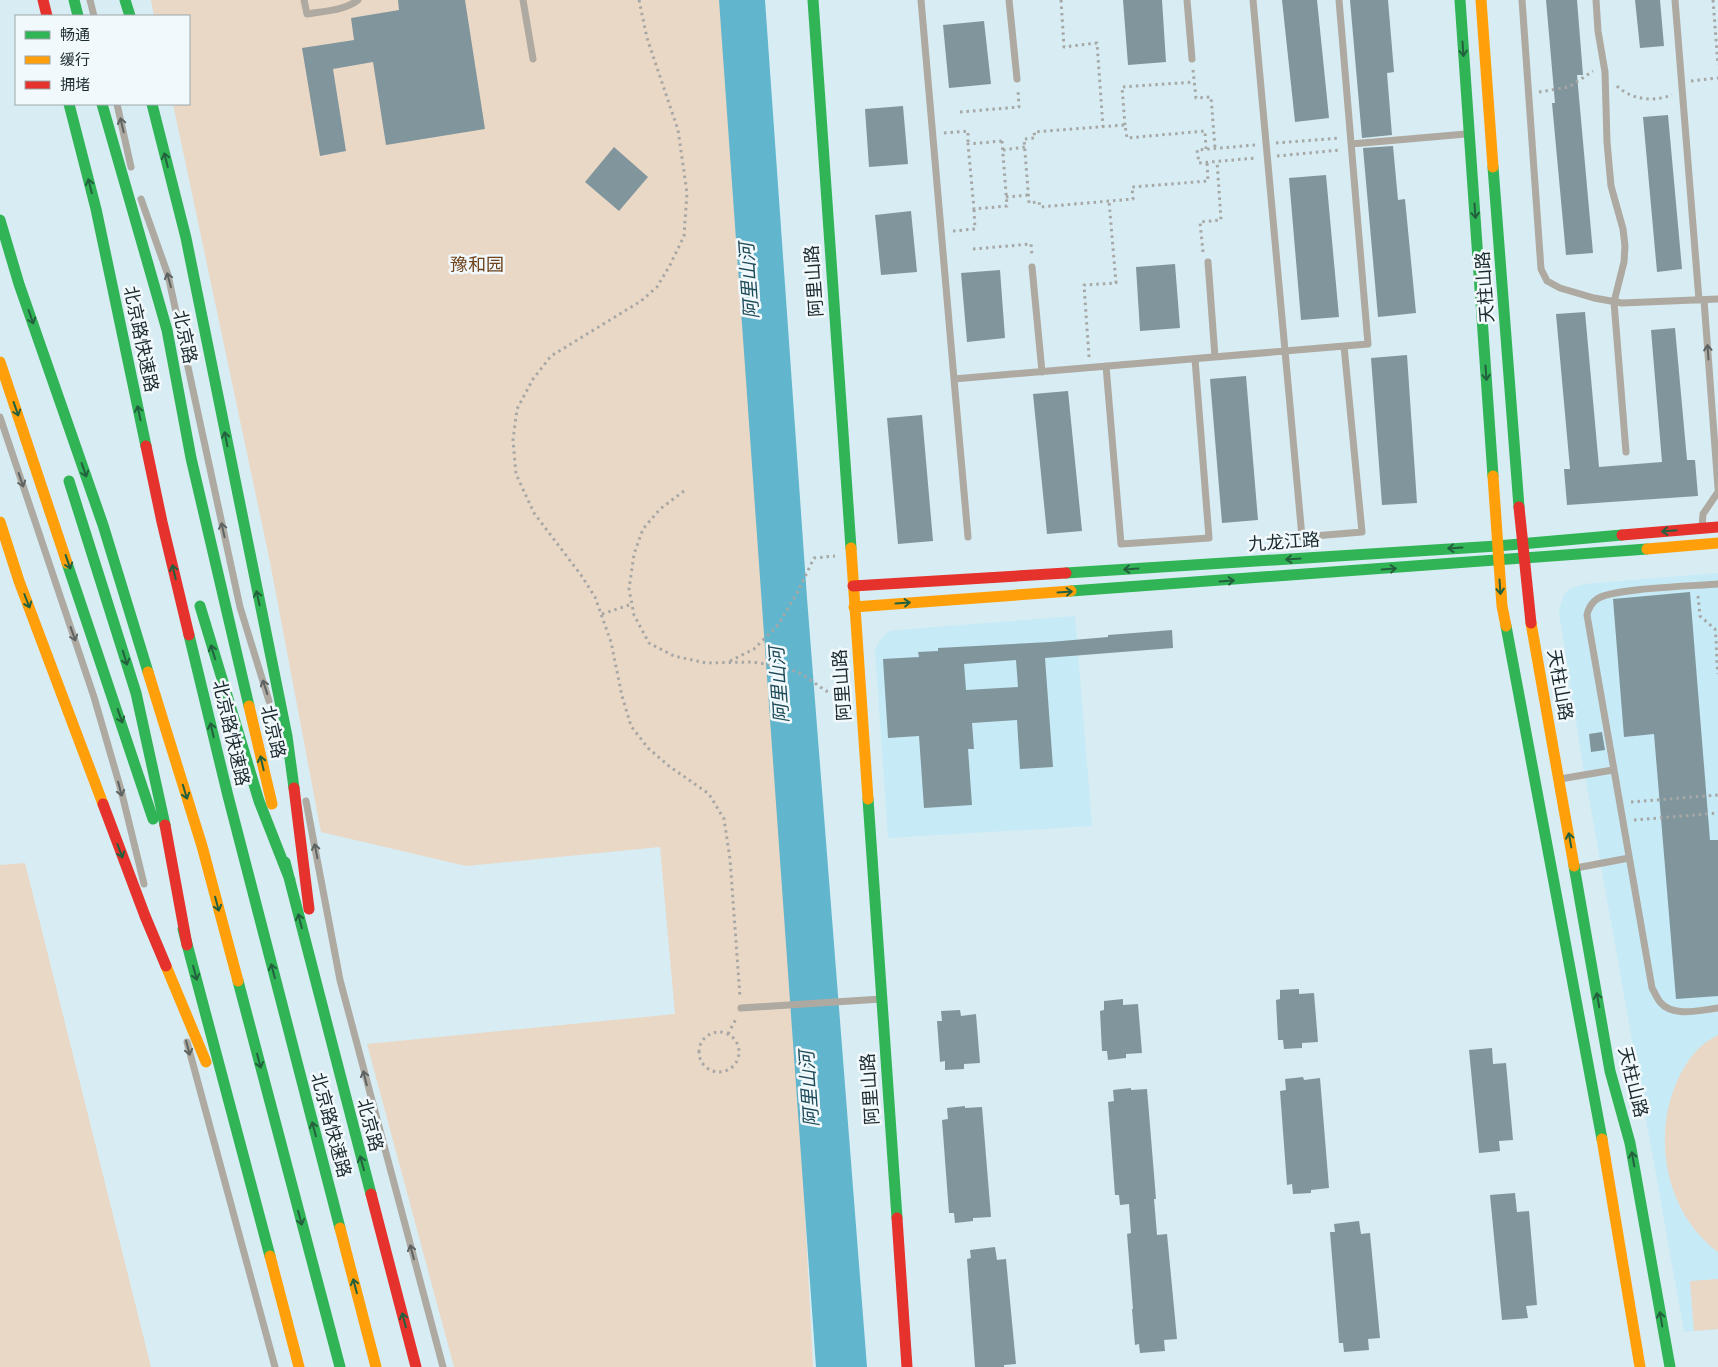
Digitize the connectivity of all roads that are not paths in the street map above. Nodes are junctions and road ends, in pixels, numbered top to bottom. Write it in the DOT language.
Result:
graph roads {
  1 [pos="43,0"];
  2 [pos="74,0"];
  3 [pos="90,0"];
  4 [pos="126,0"];
  5 [pos="304,0"];
  6 [pos="358,0"];
  7 [pos="523,0"];
  8 [pos="813,0"];
  9 [pos="921,0"];
  10 [pos="1009,0"];
  11 [pos="1187,0"];
  12 [pos="1253,0"];
  13 [pos="1339,0"];
  14 [pos="1460,0"];
  15 [pos="1481,0"];
  16 [pos="1522,0"];
  17 [pos="1596,0"];
  18 [pos="1675,0"];
  19 [pos="47,15"];
  20 [pos="78,15"];
  21 [pos="94,15"];
  22 [pos="130,15"];
  23 [pos="533,59"];
  24 [pos="1192,59"];
  25 [pos="1017,79"];
  26 [pos="70,105"];
  27 [pos="102,105"];
  28 [pos="117,105"];
  29 [pos="152,105"];
  30 [pos="1469,134"];
  31 [pos="1351,143"];
  32 [pos="132,173"];
  33 [pos="138,190"];
  34 [pos="96,209"];
  35 [pos="188,214"];
  36 [pos="0,220"];
  37 [pos="0,225"];
  38 [pos="1208,262"];
  39 [pos="1032,267"];
  40 [pos="202,278"];
  41 [pos="1718,299"];
  42 [pos="1701,300"];
  43 [pos="1614,302"];
  44 [pos="17,312"];
  45 [pos="1344,346"];
  46 [pos="137,349"];
  47 [pos="1285,351"];
  48 [pos="1215,357"];
  49 [pos="1195,359"];
  50 [pos="0,362"];
  51 [pos="1106,366"];
  52 [pos="1042,372"];
  53 [pos="954,379"];
  54 [pos="0,417"];
  55 [pos="1626,452"];
  56 [pos="67,473"];
  57 [pos="1718,488"];
  58 [pos="1718,492"];
  59 [pos="0,522"];
  60 [pos="1718,527"];
  61 [pos="1702,528"];
  62 [pos="968,537"];
  63 [pos="1718,543"];
  64 [pos="1522,544"];
  65 [pos="1703,544"];
  66 [pos="1497,546"];
  67 [pos="1524,559"];
  68 [pos="1498,562"];
  69 [pos="1718,584"];
  70 [pos="853,586"];
  71 [pos="196,594"];
  72 [pos="854,607"];
  73 [pos="286,690"];
  74 [pos="273,711"];
  75 [pos="276,720"];
  76 [pos="297,747"];
  77 [pos="291,766"];
  78 [pos="1614,770"];
  79 [pos="1559,779"];
  80 [pos="305,796"];
  81 [pos="1629,858"];
  82 [pos="1575,868"];
  83 [pos="290,880"];
  84 [pos="146,891"];
  85 [pos="151,910"];
  86 [pos="187,945"];
  87 [pos="167,966"];
  88 [pos="881,999"];
  89 [pos="741,1008"];
  90 [pos="1718,1008"];
  91 [pos="322,1009"];
  92 [pos="182,1024"];
  93 [pos="184,1033"];
  94 [pos="242,1151"];
  95 [pos="275,1367"];
  96 [pos="299,1367"];
  97 [pos="340,1367"];
  98 [pos="376,1367"];
  99 [pos="416,1367"];
  100 [pos="443,1367"];
  101 [pos="906,1367"];
  102 [pos="1640,1367"];
  103 [pos="1670,1367"];
  1 -- 19 [label="main road"];
  2 -- 20 [label="main road"];
  3 -- 21 [label="lane"];
  4 -- 22 [label="main road"];
  5 -- 6 [label="lane"];
  7 -- 23 [label="lane"];
  8 -- 70 [label="main road, 阿里山路"];
  9 -- 53 [label="lane"];
  10 -- 25 [label="lane"];
  11 -- 24 [label="lane"];
  12 -- 47 [label="lane"];
  13 -- 31 [label="lane"];
  14 -- 30 [label="main road, 天柱山路, one-way"];
  15 -- 64 [label="main road, 天柱山路"];
  16 -- 43 [label="lane"];
  17 -- 43 [label="lane"];
  18 -- 42 [label="lane"];
  34 -- 26 [label="main road, 北京路快速路, one-way"];
  83 -- 27 [label="main road, 北京路, one-way"];
  32 -- 28 [label="lane, one-way"];
  77 -- 29 [label="main road, one-way"];
  30 -- 31 [label="lane"];
  30 -- 66 [label="main road, 天柱山路, one-way"];
  31 -- 45 [label="lane"];
  74 -- 33 [label="lane, one-way"];
  34 -- 46 [label="main road"];
  98 -- 34 [label="main road, 北京路快速路, one-way"];
  35 -- 40 [label="lane"];
  36 -- 97 [label="main road, one-way"];
  37 -- 44 [label="main road"];
  38 -- 48 [label="lane"];
  39 -- 52 [label="lane"];
  41 -- 42 [label="lane"];
  42 -- 43 [label="lane"];
  57 -- 42 [label="lane, one-way"];
  43 -- 55 [label="lane"];
  45 -- 47 [label="lane"];
  45 -- 47 [label="lane"];
  47 -- 48 [label="lane"];
  48 -- 49 [label="lane"];
  49 -- 51 [label="lane"];
  49 -- 51 [label="lane"];
  50 -- 86 [label="main road, one-way"];
  51 -- 52 [label="lane"];
  52 -- 53 [label="lane"];
  53 -- 62 [label="lane"];
  54 -- 84 [label="lane, one-way"];
  56 -- 86 [label="main road, one-way"];
  58 -- 61 [label="lane"];
  59 -- 87 [label="main road, one-way"];
  60 -- 61 [label="main road, 九龙江路"];
  61 -- 64 [label="main road, 九龙江路, one-way"];
  61 -- 65 [label="lane"];
  63 -- 65 [label="main road, 九龙江路"];
  64 -- 66 [label="main road, 九龙江路"];
  64 -- 67 [label="main road, 天柱山路"];
  65 -- 67 [label="main road, 九龙江路"];
  66 -- 68 [label="main road, 天柱山路"];
  66 -- 70 [label="main road, 九龙江路, one-way"];
  67 -- 68 [label="main road, 九龙江路"];
  67 -- 79 [label="main road, 天柱山路"];
  72 -- 68 [label="main road, 九龙江路, one-way"];
  68 -- 102 [label="main road, 天柱山路, one-way"];
  69 -- 78 [label="lane"];
  70 -- 72 [label="main road, 阿里山路"];
  83 -- 71 [label="main road, one-way"];
  72 -- 88 [label="main road, 阿里山路"];
  73 -- 76 [label="lane"];
  75 -- 77 [label="lane"];
  77 -- 91 [label="main road"];
  78 -- 79 [label="lane"];
  78 -- 81 [label="lane"];
  82 -- 79 [label="main road, 天柱山路, one-way"];
  100 -- 80 [label="lane, one-way"];
  81 -- 82 [label="lane"];
  81 -- 90 [label="lane"];
  103 -- 82 [label="main road, 天柱山路, one-way"];
  91 -- 83 [label="main road, 北京路, one-way"];
  85 -- 87 [label="lane"];
  86 -- 94 [label="main road, one-way"];
  87 -- 92 [label="lane"];
  87 -- 94 [label="main road"];
  88 -- 89 [label="lane"];
  88 -- 101 [label="main road, 阿里山路"];
  99 -- 91 [label="main road, 北京路, one-way"];
  93 -- 95 [label="lane, one-way"];
  94 -- 96 [label="main road"];
}
